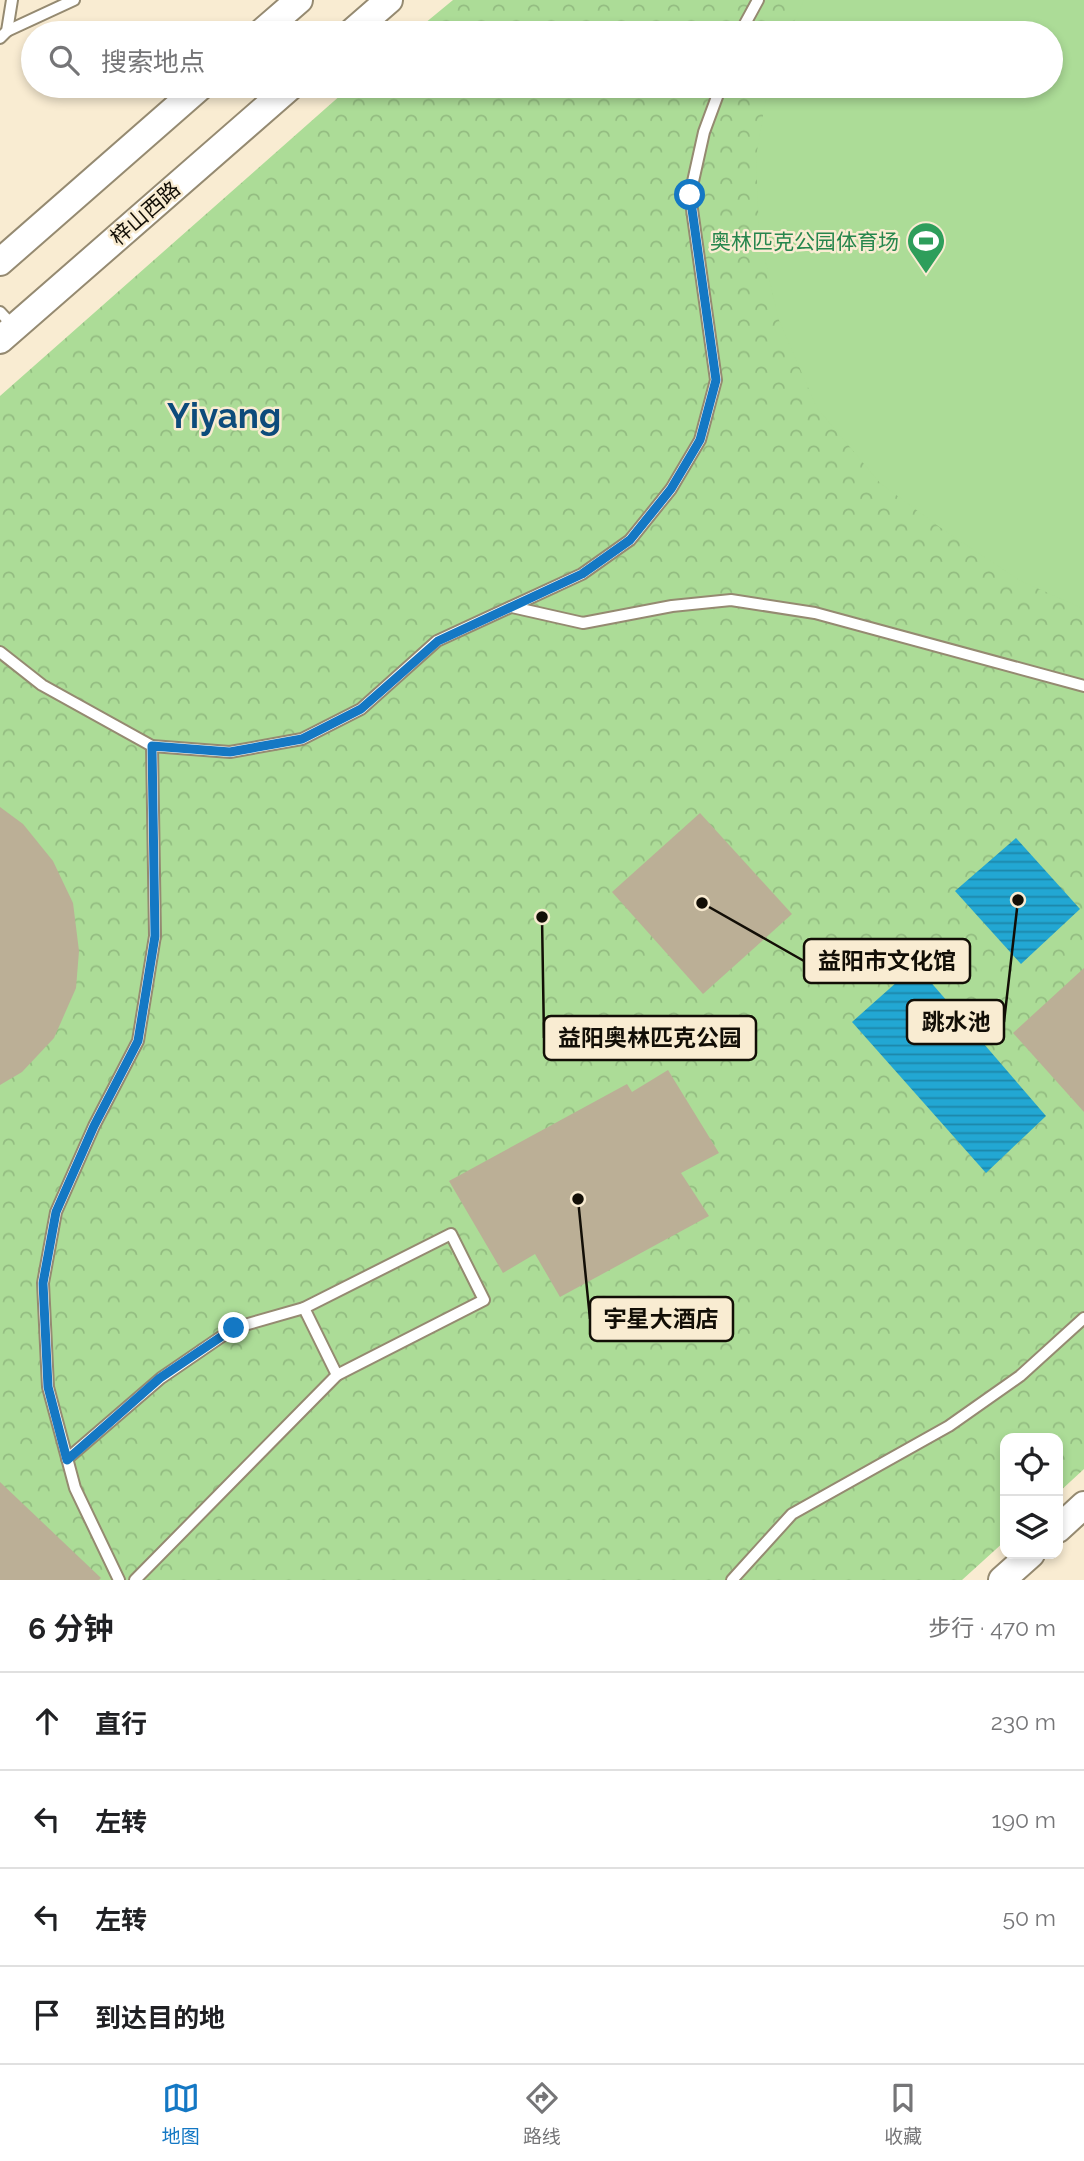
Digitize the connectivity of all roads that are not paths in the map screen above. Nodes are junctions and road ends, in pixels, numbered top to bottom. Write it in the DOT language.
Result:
graph roads {
  1 [pos="12,0"];
  2 [pos="74,0"];
  3 [pos="299,0"];
  4 [pos="389,0"];
  5 [pos="758,0"];
  6 [pos="32,21"];
  7 [pos="275,21"];
  8 [pos="365,21"];
  9 [pos="747,21"];
  10 [pos="21,26"];
  11 [pos="4,35"];
  12 [pos="187,98"];
  13 [pos="277,98"];
  14 [pos="717,98"];
  15 [pos="0,262"];
  16 [pos="5,326"];
  17 [pos="512,607"];
  18 [pos="0,652"];
  19 [pos="1084,686"];
  20 [pos="152,746"];
  21 [pos="303,1308"];
  22 [pos="1084,1318"];
  23 [pos="337,1375"];
  24 [pos="67,1460"];
  25 [pos="1084,1505"];
  26 [pos="1063,1524"];
  27 [pos="1025,1559"];
  28 [pos="119,1580"];
  29 [pos="135,1580"];
  30 [pos="732,1580"];
  31 [pos="1002,1580"];
  1 -- 11 [label="lane"];
  2 -- 6 [label="lane"];
  3 -- 7 [label="street"];
  4 -- 8 [label="street"];
  5 -- 9 [label="lane"];
  10 -- 11 [label="lane"];
  12 -- 15 [label="street"];
  13 -- 16 [label="street, 梓山西路"];
  14 -- 17 [label="lane"];
  17 -- 19 [label="lane"];
  17 -- 20 [label="lane"];
  18 -- 20 [label="lane"];
  20 -- 24 [label="lane"];
  21 -- 23 [label="lane"];
  21 -- 23 [label="lane"];
  21 -- 24 [label="lane"];
  22 -- 30 [label="lane"];
  23 -- 29 [label="lane"];
  24 -- 28 [label="lane"];
  25 -- 26 [label="street"];
  27 -- 31 [label="street"];
}
